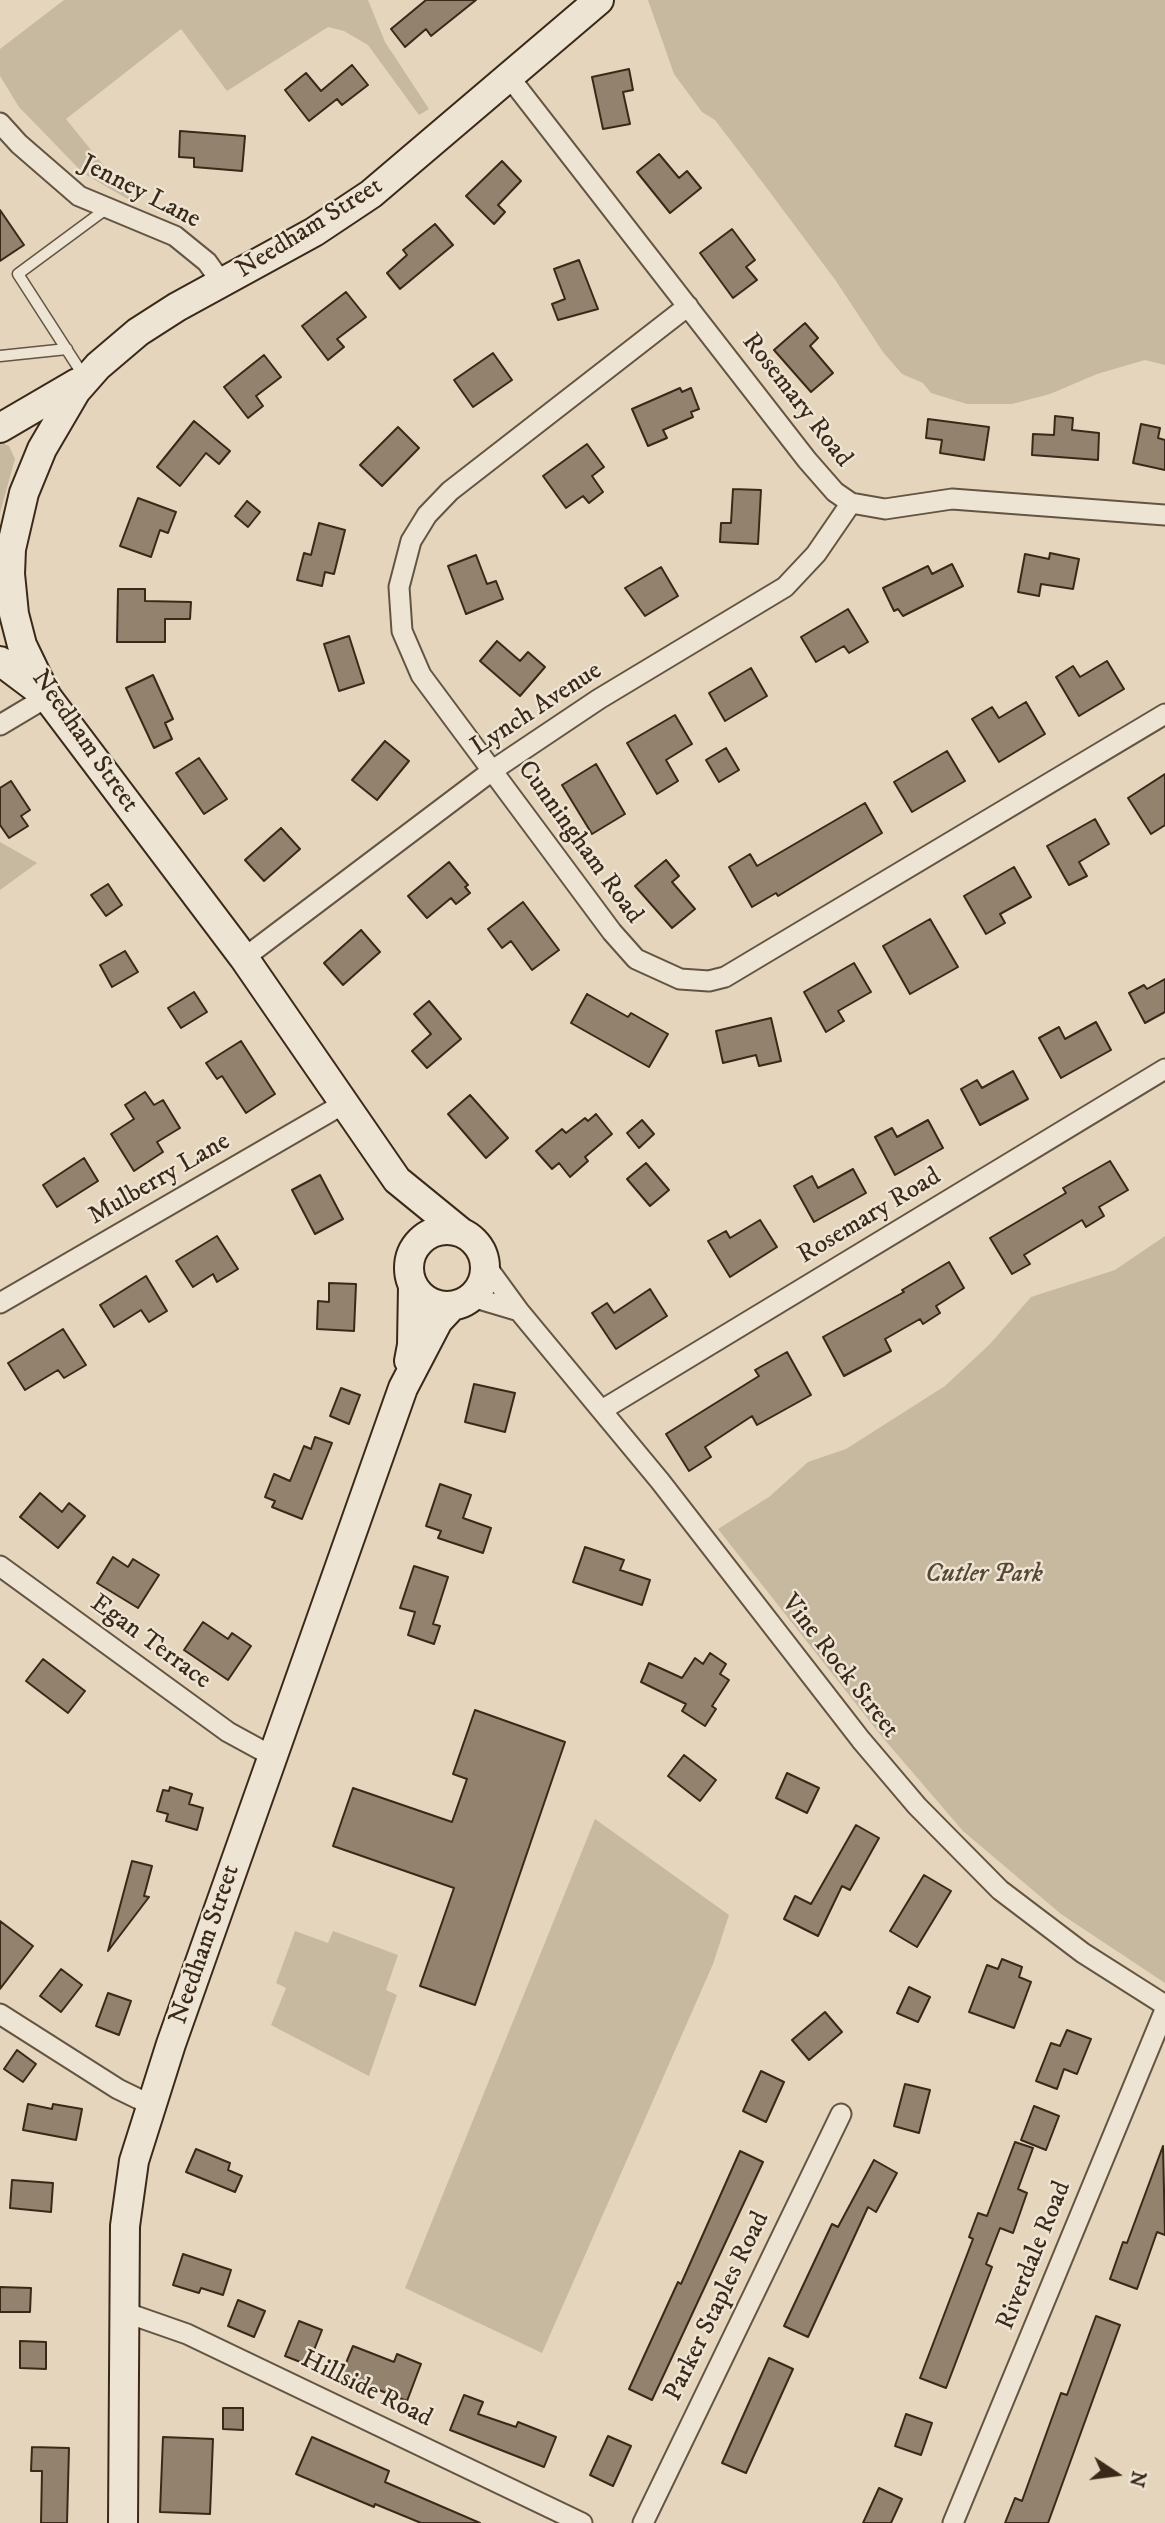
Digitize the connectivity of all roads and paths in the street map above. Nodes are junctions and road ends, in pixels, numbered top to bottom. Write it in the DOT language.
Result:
graph roads {
  1 [pos="600,0"];
  2 [pos="510,78"];
  3 [pos="0,123"];
  4 [pos="106,209"];
  5 [pos="222,283"];
  6 [pos="688,306"];
  7 [pos="66,349"];
  8 [pos="0,356"];
  9 [pos="86,378"];
  10 [pos="0,428"];
  11 [pos="851,503"];
  12 [pos="1165,515"];
  13 [pos="8,623"];
  14 [pos="0,661"];
  15 [pos="47,697"];
  16 [pos="1165,715"];
  17 [pos="0,725"];
  18 [pos="493,770"];
  19 [pos="244,958"];
  20 [pos="1165,1069"];
  21 [pos="345,1103"];
  22 [pos="397,1180"];
  23 [pos="462,1233"];
  24 [pos="415,1247"];
  25 [pos="484,1263"];
  26 [pos="413,1286"];
  27 [pos="462,1301"];
  28 [pos="0,1303"];
  29 [pos="519,1311"];
  30 [pos="403,1388"];
  31 [pos="602,1410"];
  32 [pos="0,1566"];
  33 [pos="272,1756"];
  34 [pos="1165,2007"];
  35 [pos="0,2014"];
  36 [pos="150,2105"];
  37 [pos="841,2114"];
  38 [pos="124,2312"];
  39 [pos="123,2523"];
  40 [pos="582,2523"];
  41 [pos="643,2523"];
  42 [pos="953,2523"];
  1 -- 2 [label="main road, Needham Street"];
  2 -- 5 [label="main road, Needham Street"];
  2 -- 6 [label="street, Rosemary Road"];
  3 -- 4 [label="street, Jenney Lane"];
  4 -- 5 [label="street, Jenney Lane"];
  4 -- 7 [label="lane"];
  5 -- 9 [label="main road, Needham Street"];
  6 -- 11 [label="street, Rosemary Road"];
  6 -- 18 [label="street, Cunningham Road"];
  7 -- 8 [label="lane"];
  7 -- 9 [label="lane"];
  9 -- 10 [label="main road"];
  9 -- 13 [label="main road, Needham Street"];
  11 -- 12 [label="street, Rosemary Road"];
  11 -- 18 [label="street, Lynch Avenue"];
  13 -- 15 [label="main road, Needham Street"];
  14 -- 15 [label="main road"];
  15 -- 17 [label="street"];
  15 -- 19 [label="main road, Needham Street"];
  16 -- 18 [label="street, Cunningham Road"];
  18 -- 19 [label="street, Lynch Avenue"];
  19 -- 21 [label="main road, Needham Street"];
  20 -- 31 [label="street, Rosemary Road"];
  21 -- 22 [label="main road, Needham Street"];
  21 -- 28 [label="street, Mulberry Lane"];
  22 -- 23 [label="main road, Needham Street"];
  22 -- 24 [label="main road, Needham Street"];
  23 -- 24 [label="main road"];
  23 -- 25 [label="main road"];
  24 -- 26 [label="main road"];
  25 -- 27 [label="main road"];
  25 -- 29 [label="street, Vine Rock Street"];
  26 -- 27 [label="main road"];
  26 -- 30 [label="main road, Needham Street"];
  27 -- 29 [label="street"];
  27 -- 30 [label="main road, Needham Street"];
  29 -- 31 [label="street, Vine Rock Street"];
  30 -- 33 [label="main road, Needham Street"];
  31 -- 34 [label="street, Vine Rock Street"];
  32 -- 33 [label="street, Egan Terrace"];
  33 -- 36 [label="main road, Needham Street"];
  34 -- 42 [label="street, Riverdale Road"];
  35 -- 36 [label="street"];
  36 -- 38 [label="main road, Needham Street"];
  37 -- 41 [label="street, Parker Staples Road"];
  38 -- 39 [label="main road, Needham Street"];
  38 -- 40 [label="street, Hillside Road"];
}
